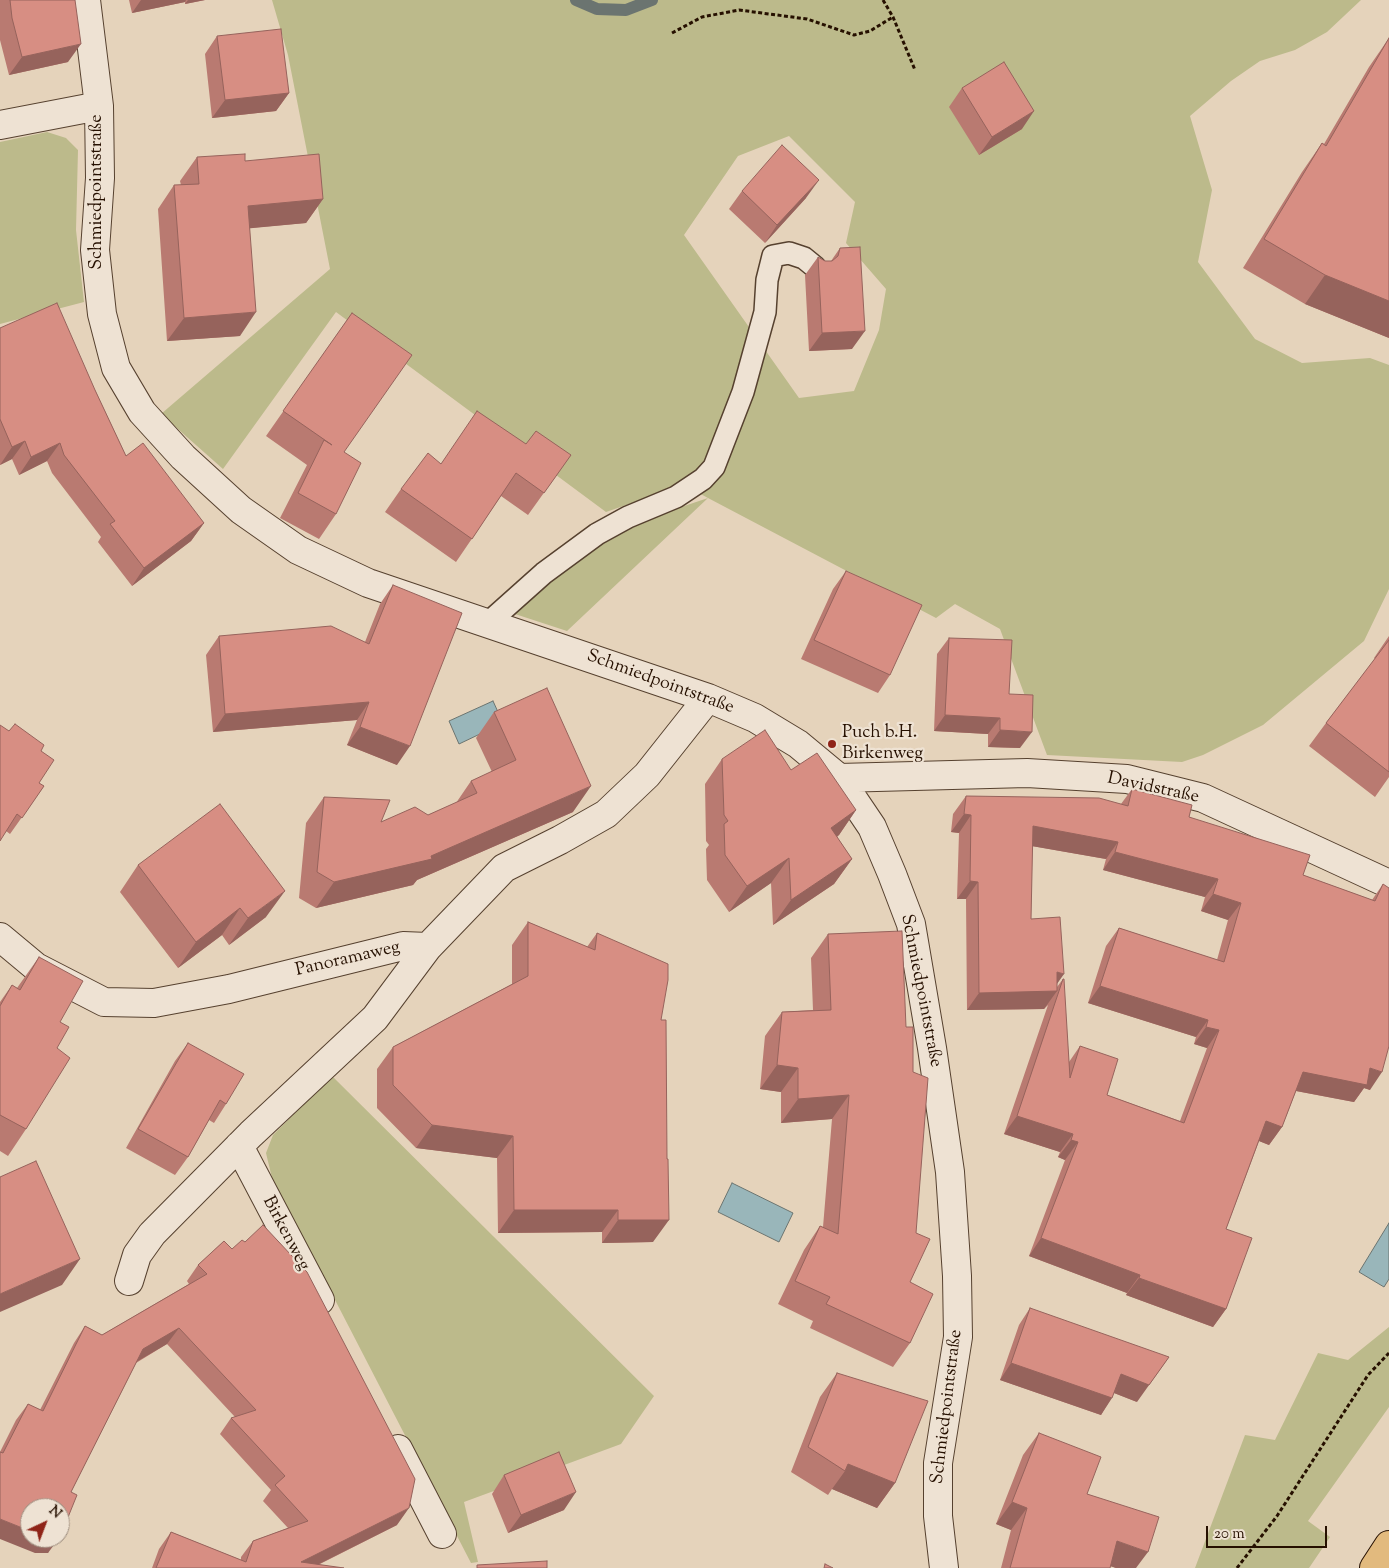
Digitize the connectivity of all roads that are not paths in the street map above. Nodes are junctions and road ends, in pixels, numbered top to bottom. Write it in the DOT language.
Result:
graph roads {
  1 [pos="86,0"];
  2 [pos="99,106"];
  3 [pos="0,125"];
  4 [pos="816,267"];
  5 [pos="488,623"];
  6 [pos="708,698"];
  7 [pos="839,778"];
  8 [pos="1389,884"];
  9 [pos="0,937"];
  10 [pos="428,948"];
  11 [pos="239,1146"];
  12 [pos="128,1281"];
  13 [pos="332,1322"];
  14 [pos="387,1428"];
  15 [pos="442,1534"];
  16 [pos="1389,1545"];
  17 [pos="944,1568"];
  18 [pos="1374,1568"];
  1 -- 2 [label="street, Schmiedpointstraße"];
  2 -- 3 [label="street"];
  2 -- 5 [label="street, Schmiedpointstraße"];
  4 -- 5 [label="lane"];
  5 -- 6 [label="street, Schmiedpointstraße"];
  6 -- 7 [label="street, Schmiedpointstraße"];
  6 -- 10 [label="street"];
  7 -- 8 [label="street, Davidstraße"];
  7 -- 17 [label="street, Schmiedpointstraße"];
  9 -- 10 [label="street, Panoramaweg"];
  10 -- 11 [label="street"];
  11 -- 12 [label="street"];
  11 -- 13 [label="street, Birkenweg"];
  14 -- 15 [label="street"];
  16 -- 18 [label="highway"];
}
